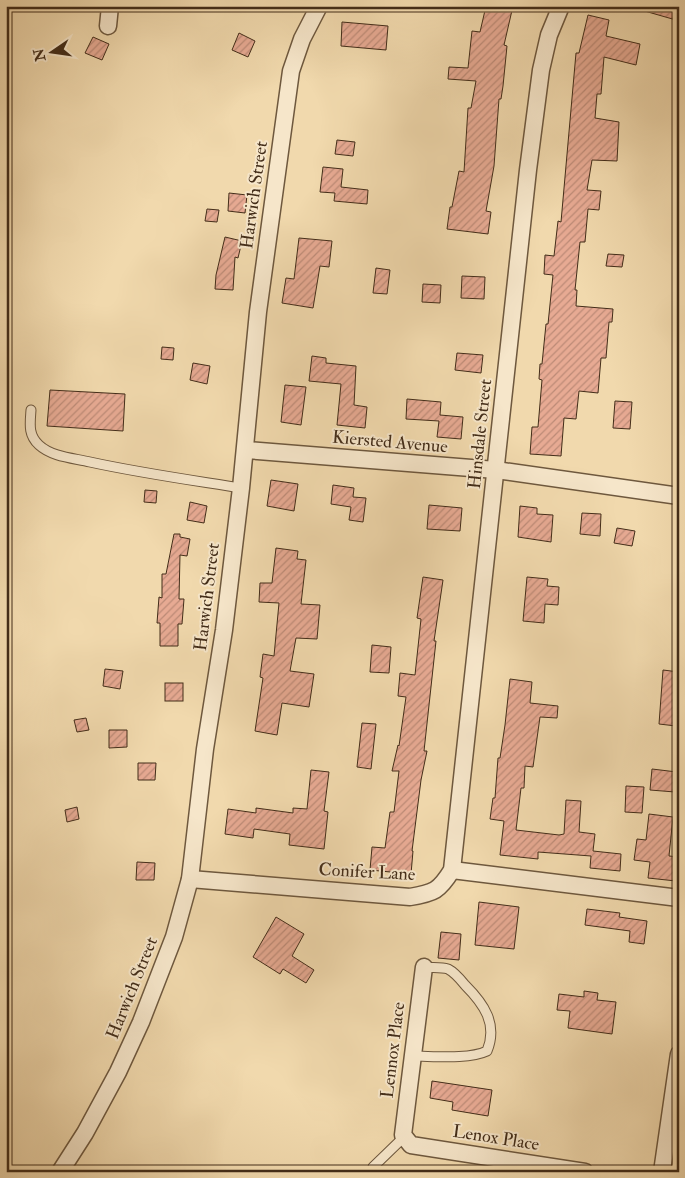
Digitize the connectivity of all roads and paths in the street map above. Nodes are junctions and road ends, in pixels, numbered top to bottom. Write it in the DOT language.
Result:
graph roads {
  1 [pos="110,6"];
  2 [pos="319,6"];
  3 [pos="561,6"];
  4 [pos="108,26"];
  5 [pos="31,410"];
  6 [pos="246,450"];
  7 [pos="496,470"];
  8 [pos="241,488"];
  9 [pos="679,496"];
  10 [pos="452,870"];
  11 [pos="190,879"];
  12 [pos="679,898"];
  13 [pos="424,968"];
  14 [pos="679,1054"];
  15 [pos="412,1056"];
  16 [pos="404,1138"];
  17 [pos="566,1170"];
  18 [pos="60,1172"];
  19 [pos="372,1172"];
  20 [pos="585,1172"];
  21 [pos="662,1172"];
  1 -- 4 [label="street"];
  2 -- 6 [label="street, Harwich Street"];
  3 -- 7 [label="street, Hinsdale Street"];
  5 -- 8 [label="lane"];
  6 -- 7 [label="street, Kiersted Avenue"];
  6 -- 8 [label="street, Harwich Street"];
  7 -- 9 [label="street, Kiersted Avenue"];
  7 -- 10 [label="street, Hinsdale Street"];
  8 -- 11 [label="street, Harwich Street"];
  10 -- 11 [label="street, Conifer Lane"];
  10 -- 12 [label="street"];
  11 -- 18 [label="street, Harwich Street"];
  13 -- 15 [label="street, Lennox Place"];
  13 -- 15 [label="lane"];
  14 -- 21 [label="street"];
  15 -- 16 [label="street, Lennox Place"];
  16 -- 17 [label="street, Lenox Place"];
  16 -- 19 [label="lane"];
  17 -- 20 [label="street, Lenox Place"];
}
